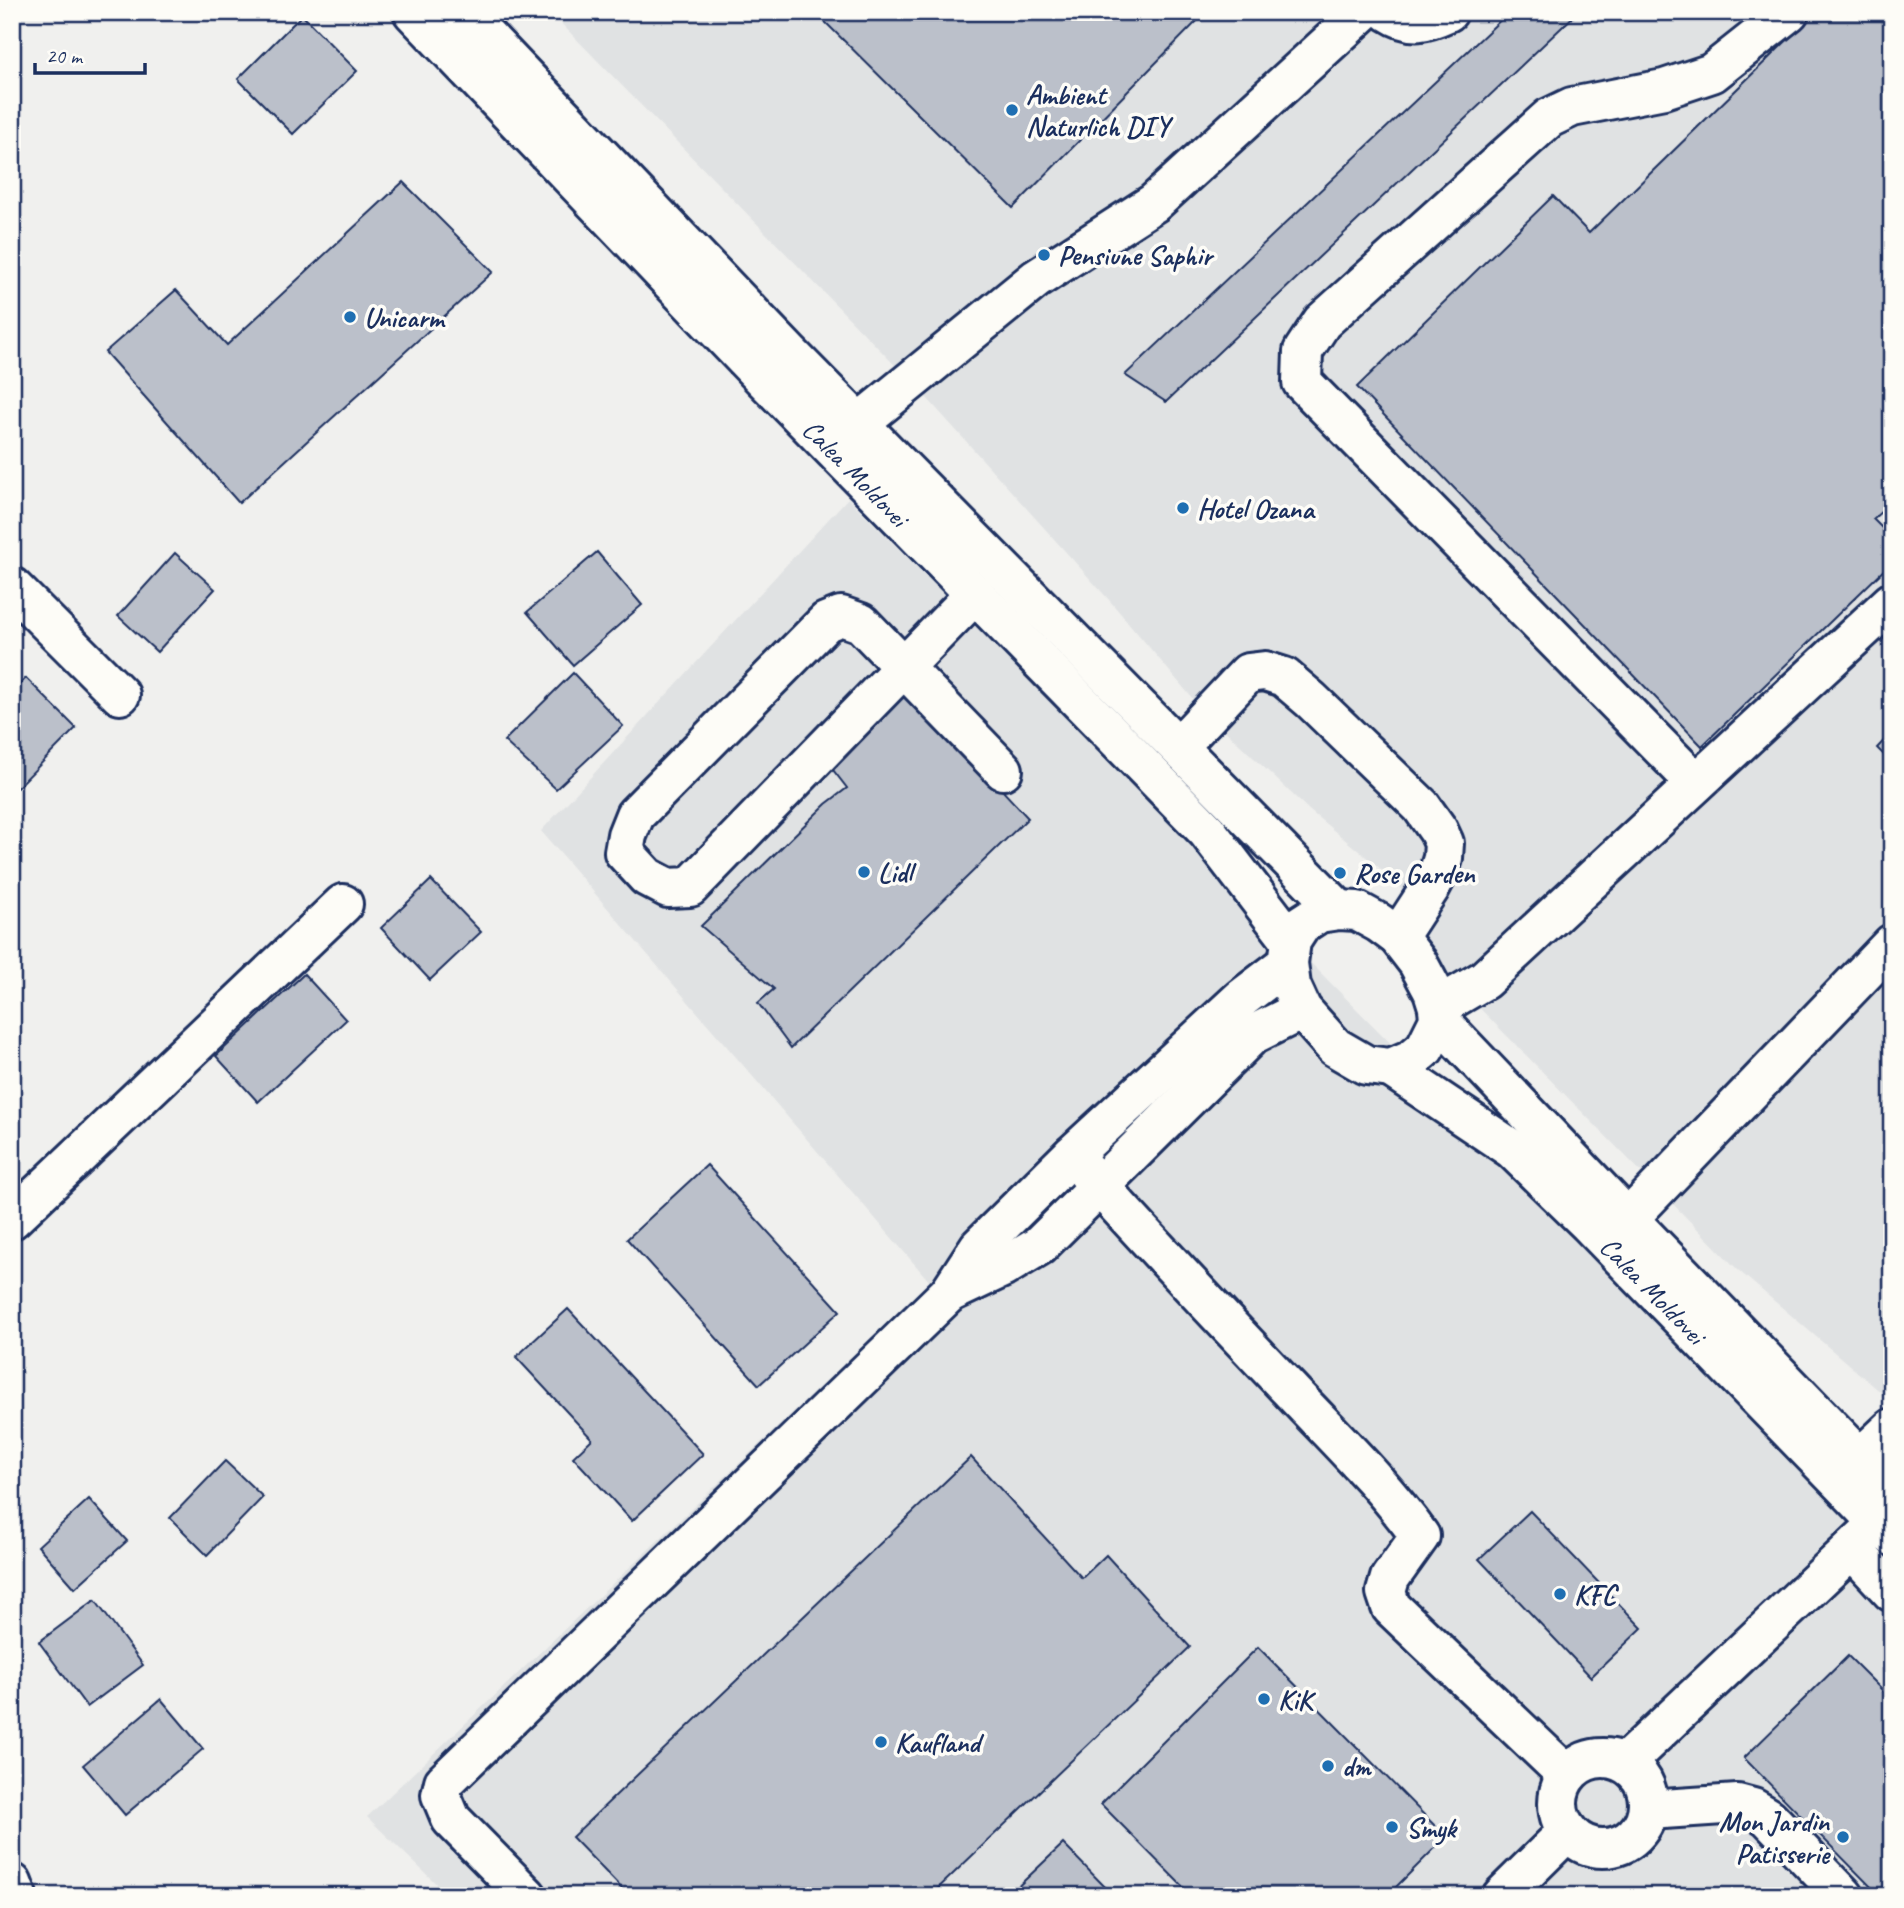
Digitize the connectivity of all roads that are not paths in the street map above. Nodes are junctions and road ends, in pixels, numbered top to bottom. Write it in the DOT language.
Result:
graph roads {
  1 [pos="413,12"];
  2 [pos="463,12"];
  3 [pos="1363,12"];
  4 [pos="1390,12"];
  5 [pos="1448,12"];
  6 [pos="1789,12"];
  7 [pos="859,424"];
  8 [pos="12,587"];
  9 [pos="975,594"];
  10 [pos="1892,602"];
  11 [pos="904,667"];
  12 [pos="120,695"];
  13 [pos="1179,746"];
  14 [pos="1003,770"];
  15 [pos="1696,783"];
  16 [pos="343,904"];
  17 [pos="1339,910"];
  18 [pos="1398,937"];
  19 [pos="1892,944"];
  20 [pos="1290,952"];
  21 [pos="1302,1010"];
  22 [pos="1438,1014"];
  23 [pos="1391,1068"];
  24 [pos="1072,1155"];
  25 [pos="1099,1186"];
  26 [pos="12,1219"];
  27 [pos="1628,1219"];
  28 [pos="949,1293"];
  29 [pos="1892,1427"];
  30 [pos="1860,1458"];
  31 [pos="1887,1517"];
  32 [pos="1852,1549"];
  33 [pos="1892,1592"];
  34 [pos="1625,1763"];
  35 [pos="1567,1775"];
  36 [pos="1648,1810"];
  37 [pos="1567,1831"];
  38 [pos="12,1884"];
  39 [pos="17,1896"];
  40 [pos="527,1896"];
  41 [pos="1502,1896"];
  42 [pos="1844,1896"];
  1 -- 9 [label="main road, Calea Moldovei"];
  2 -- 7 [label="main road, Calea Moldovei"];
  3 -- 7 [label="main road"];
  4 -- 5 [label="main road"];
  6 -- 15 [label="main road"];
  7 -- 13 [label="main road, Calea Moldovei"];
  8 -- 12 [label="main road"];
  9 -- 11 [label="main road"];
  9 -- 20 [label="main road, Calea Moldovei"];
  10 -- 15 [label="main road"];
  11 -- 11 [label="main road"];
  11 -- 14 [label="main road"];
  13 -- 17 [label="main road, Calea Moldovei"];
  13 -- 18 [label="main road"];
  15 -- 22 [label="main road"];
  16 -- 26 [label="main road"];
  17 -- 18 [label="main road"];
  17 -- 20 [label="main road"];
  18 -- 22 [label="main road"];
  19 -- 27 [label="main road"];
  20 -- 21 [label="main road"];
  20 -- 24 [label="main road"];
  21 -- 23 [label="main road"];
  21 -- 25 [label="main road"];
  22 -- 23 [label="main road"];
  22 -- 27 [label="main road, Calea Moldovei"];
  23 -- 31 [label="main road, Calea Moldovei"];
  24 -- 25 [label="main road"];
  24 -- 28 [label="main road"];
  25 -- 28 [label="main road"];
  25 -- 35 [label="main road"];
  27 -- 30 [label="main road, Calea Moldovei"];
  28 -- 40 [label="main road"];
  29 -- 30 [label="main road"];
  30 -- 31 [label="main road, Calea Moldovei"];
  31 -- 32 [label="main road"];
  32 -- 33 [label="main road"];
  32 -- 34 [label="main road"];
  34 -- 35 [label="main road"];
  34 -- 36 [label="main road"];
  35 -- 37 [label="main road"];
  36 -- 37 [label="main road"];
  36 -- 42 [label="main road"];
  37 -- 41 [label="main road"];
  38 -- 39 [label="main road"];
}
